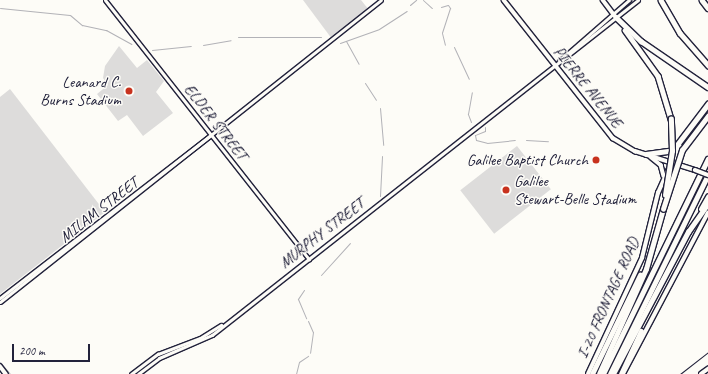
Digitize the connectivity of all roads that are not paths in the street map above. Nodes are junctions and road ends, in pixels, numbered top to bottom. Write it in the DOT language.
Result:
graph roads {
  1 [pos="105,0"];
  2 [pos="382,0"];
  3 [pos="504,0"];
  4 [pos="603,0"];
  5 [pos="629,0"];
  6 [pos="638,0"];
  7 [pos="661,0"];
  8 [pos="702,0"];
  9 [pos="708,8"];
  10 [pos="613,12"];
  11 [pos="617,18"];
  12 [pos="554,65"];
  13 [pos="708,65"];
  14 [pos="708,87"];
  15 [pos="708,104"];
  16 [pos="708,116"];
  17 [pos="211,135"];
  18 [pos="683,136"];
  19 [pos="646,154"];
  20 [pos="708,159"];
  21 [pos="672,162"];
  22 [pos="708,175"];
  23 [pos="660,189"];
  24 [pos="708,197"];
  25 [pos="708,204"];
  26 [pos="663,209"];
  27 [pos="708,214"];
  28 [pos="692,226"];
  29 [pos="654,242"];
  30 [pos="308,259"];
  31 [pos="0,298"];
  32 [pos="0,302"];
  33 [pos="650,309"];
  34 [pos="226,322"];
  35 [pos="0,366"];
  36 [pos="708,369"];
  37 [pos="6,374"];
  38 [pos="131,374"];
  39 [pos="138,374"];
  40 [pos="588,374"];
  41 [pos="592,374"];
  42 [pos="599,374"];
  43 [pos="603,374"];
  44 [pos="610,374"];
  45 [pos="613,374"];
  46 [pos="622,374"];
  47 [pos="701,374"];
  1 -- 17 [label="street, ELDER STREET"];
  2 -- 17 [label="street, MILAM STREET"];
  3 -- 12 [label="main road, PIERRE AVENUE"];
  4 -- 10 [label="main road"];
  5 -- 10 [label="street"];
  6 -- 11 [label="street, MURPHY STREET"];
  7 -- 13 [label="highway"];
  8 -- 9 [label="highway"];
  10 -- 11 [label="main road"];
  10 -- 12 [label="street"];
  11 -- 12 [label="street, MURPHY STREET"];
  11 -- 14 [label="highway"];
  11 -- 26 [label="highway, bridge"];
  12 -- 19 [label="main road, PIERRE AVENUE"];
  12 -- 30 [label="street, MURPHY STREET"];
  15 -- 18 [label="highway"];
  16 -- 26 [label="highway, bridge"];
  17 -- 30 [label="street, ELDER STREET"];
  17 -- 31 [label="street, MILAM STREET"];
  17 -- 32 [label="street, MILAM STREET"];
  18 -- 19 [label="highway"];
  18 -- 21 [label="highway"];
  19 -- 21 [label="main road, PIERRE AVENUE"];
  19 -- 23 [label="main road"];
  20 -- 43 [label="highway"];
  21 -- 22 [label="main road, PIERRE AVENUE, bridge"];
  21 -- 23 [label="main road, I-20 FRONTAGE ROAD"];
  22 -- 44 [label="highway"];
  23 -- 40 [label="main road, I-20 FRONTAGE ROAD"];
  24 -- 28 [label="highway"];
  25 -- 28 [label="highway"];
  26 -- 29 [label="highway"];
  27 -- 46 [label="main road"];
  28 -- 33 [label="highway"];
  29 -- 41 [label="highway"];
  29 -- 42 [label="highway"];
  30 -- 34 [label="street, MURPHY STREET"];
  33 -- 45 [label="highway"];
  33 -- 46 [label="highway"];
  34 -- 38 [label="street, MURPHY STREET"];
  34 -- 39 [label="street, MURPHY STREET"];
  35 -- 37 [label="main road"];
  36 -- 47 [label="main road"];
}
